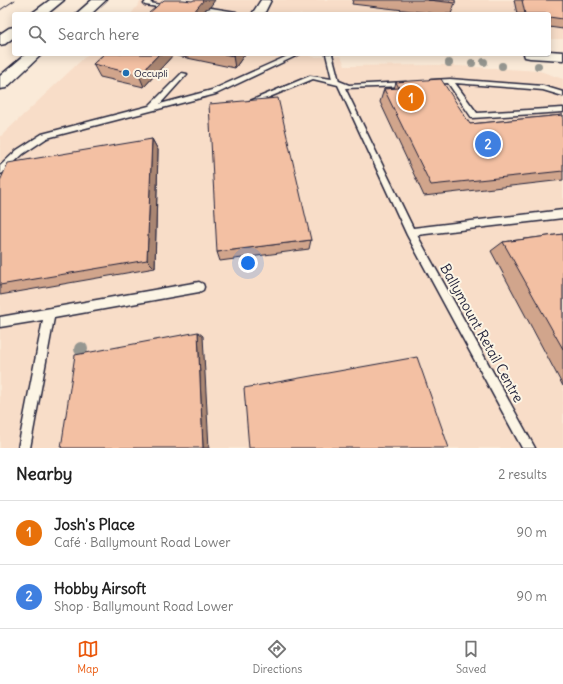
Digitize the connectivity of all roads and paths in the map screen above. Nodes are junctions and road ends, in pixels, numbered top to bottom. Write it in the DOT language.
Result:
graph roads {
  1 [pos="58,0"];
  2 [pos="100,0"];
  3 [pos="150,0"];
  4 [pos="266,0"];
  5 [pos="174,8"];
  6 [pos="211,11"];
  7 [pos="41,12"];
  8 [pos="85,12"];
  9 [pos="218,12"];
  10 [pos="259,12"];
  11 [pos="12,32"];
  12 [pos="0,41"];
  13 [pos="551,55"];
  14 [pos="34,56"];
  15 [pos="293,56"];
  16 [pos="330,56"];
  17 [pos="563,56"];
  18 [pos="184,74"];
  19 [pos="450,81"];
  20 [pos="426,82"];
  21 [pos="411,83"];
  22 [pos="0,84"];
  23 [pos="339,84"];
  24 [pos="563,94"];
  25 [pos="239,106"];
  26 [pos="152,108"];
  27 [pos="563,110"];
  28 [pos="0,171"];
  29 [pos="563,214"];
  30 [pos="410,232"];
  31 [pos="199,287"];
  32 [pos="50,313"];
  33 [pos="0,322"];
  34 [pos="24,448"];
  35 [pos="529,448"];
  1 -- 7 [label="highway"];
  2 -- 8 [label="highway"];
  3 -- 5 [label="lane"];
  4 -- 10 [label="street"];
  6 -- 9 [label="street"];
  11 -- 12 [label="highway"];
  13 -- 17 [label="street"];
  14 -- 22 [label="highway"];
  15 -- 26 [label="lane"];
  16 -- 23 [label="lane, Ballymount Retail Centre"];
  18 -- 26 [label="lane"];
  19 -- 20 [label="lane"];
  19 -- 24 [label="lane"];
  19 -- 27 [label="lane"];
  21 -- 23 [label="lane"];
  23 -- 25 [label="lane"];
  23 -- 30 [label="lane, Ballymount Retail Centre"];
  26 -- 28 [label="lane"];
  29 -- 30 [label="lane"];
  30 -- 35 [label="lane, Ballymount Retail Centre"];
  31 -- 32 [label="lane"];
  32 -- 33 [label="lane"];
  32 -- 34 [label="lane"];
}
